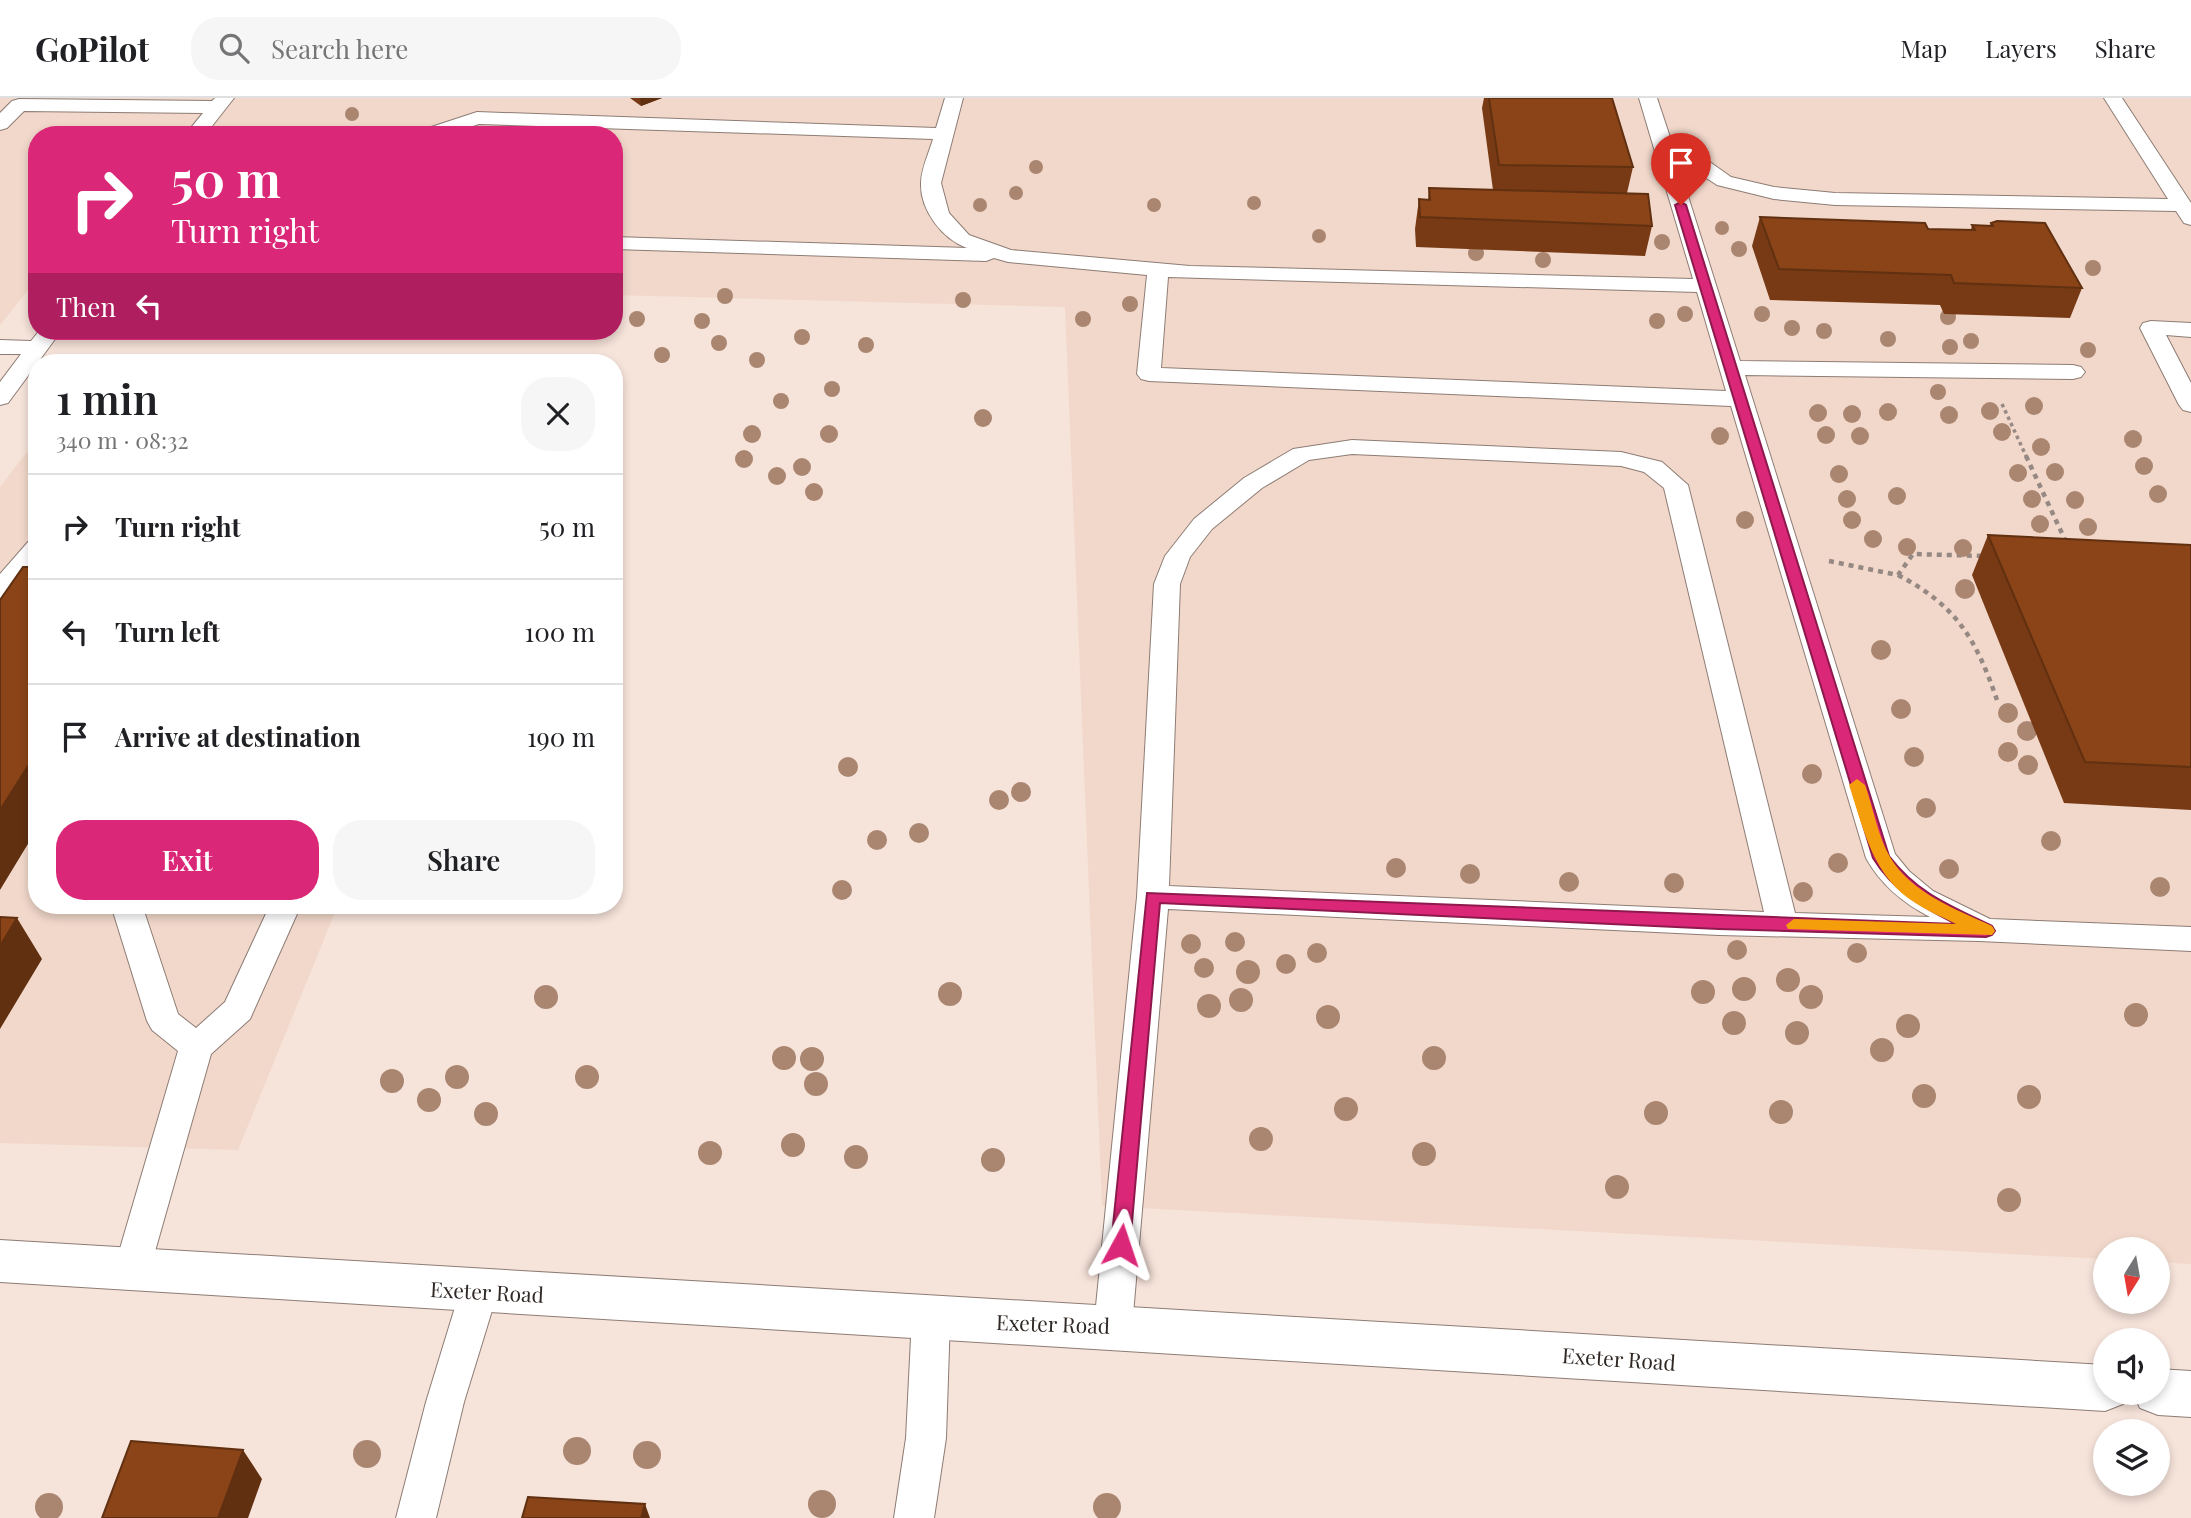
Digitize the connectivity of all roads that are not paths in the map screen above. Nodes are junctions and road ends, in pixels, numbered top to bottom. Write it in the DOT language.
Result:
graph roads {
  1 [pos="954,98"];
  2 [pos="1648,98"];
  3 [pos="2113,98"];
  4 [pos="221,102"];
  5 [pos="0,124"];
  6 [pos="202,126"];
  7 [pos="453,126"];
  8 [pos="945,134"];
  9 [pos="1664,152"];
  10 [pos="2187,212"];
  11 [pos="623,243"];
  12 [pos="1008,256"];
  13 [pos="1158,269"];
  14 [pos="1705,286"];
  15 [pos="2191,330"];
  16 [pos="38,340"];
  17 [pos="0,347"];
  18 [pos="28,360"];
  19 [pos="1730,368"];
  20 [pos="2073,372"];
  21 [pos="0,398"];
  22 [pos="1739,399"];
  23 [pos="2191,405"];
  24 [pos="28,558"];
  25 [pos="0,591"];
  26 [pos="1153,897"];
  27 [pos="130,914"];
  28 [pos="281,914"];
  29 [pos="1782,925"];
  30 [pos="1986,931"];
  31 [pos="2191,939"];
  32 [pos="196,1047"];
  33 [pos="0,1261"];
  34 [pos="132,1269"];
  35 [pos="479,1291"];
  36 [pos="931,1318"];
  37 [pos="1113,1326"];
  38 [pos="2093,1387"];
  39 [pos="2170,1393"];
  40 [pos="2191,1394"];
  41 [pos="416,1518"];
  42 [pos="914,1518"];
  1 -- 8 [label="lane"];
  2 -- 9 [label="lane"];
  3 -- 10 [label="lane"];
  4 -- 5 [label="lane"];
  4 -- 6 [label="lane"];
  7 -- 8 [label="lane"];
  8 -- 12 [label="lane"];
  9 -- 10 [label="lane"];
  9 -- 14 [label="lane"];
  11 -- 12 [label="lane"];
  12 -- 13 [label="lane"];
  13 -- 14 [label="lane"];
  13 -- 22 [label="lane"];
  14 -- 19 [label="lane"];
  15 -- 23 [label="lane"];
  16 -- 17 [label="lane"];
  18 -- 21 [label="lane"];
  19 -- 20 [label="lane"];
  19 -- 22 [label="lane"];
  22 -- 30 [label="lane"];
  24 -- 25 [label="lane"];
  26 -- 29 [label="lane"];
  26 -- 29 [label="lane"];
  26 -- 37 [label="lane"];
  27 -- 32 [label="lane"];
  28 -- 32 [label="lane"];
  29 -- 30 [label="lane"];
  30 -- 31 [label="lane"];
  32 -- 34 [label="lane"];
  33 -- 34 [label="main road, Exeter Road"];
  34 -- 35 [label="main road, Exeter Road"];
  35 -- 36 [label="main road, Exeter Road"];
  35 -- 41 [label="lane"];
  36 -- 37 [label="main road, Exeter Road"];
  36 -- 42 [label="lane"];
  37 -- 38 [label="main road, Exeter Road"];
  39 -- 40 [label="main road"];
}
